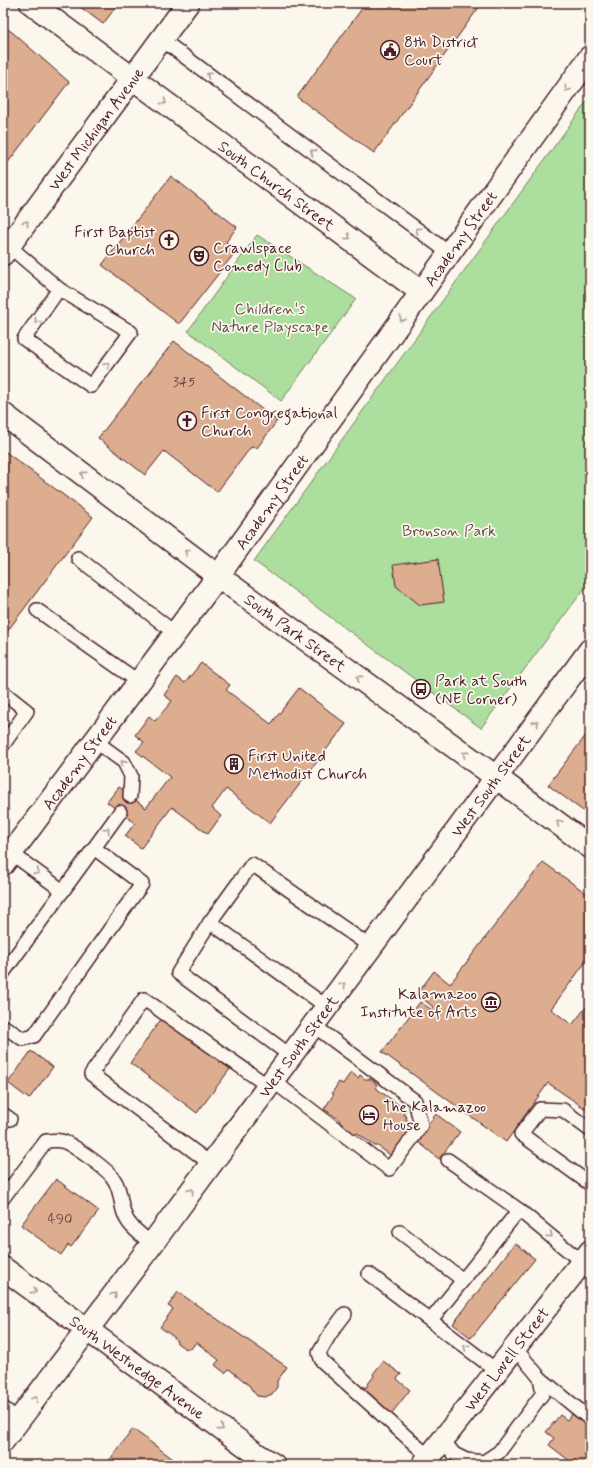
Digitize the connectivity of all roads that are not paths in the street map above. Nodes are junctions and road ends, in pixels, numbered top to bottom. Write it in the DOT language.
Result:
graph roads {
  1 [pos="31,3"];
  2 [pos="188,3"];
  3 [pos="161,39"];
  4 [pos="590,57"];
  5 [pos="133,79"];
  6 [pos="6,250"];
  7 [pos="449,253"];
  8 [pos="60,289"];
  9 [pos="421,292"];
  10 [pos="3,414"];
  11 [pos="78,558"];
  12 [pos="218,576"];
  13 [pos="37,610"];
  14 [pos="175,633"];
  15 [pos="590,650"];
  16 [pos="139,682"];
  17 [pos="3,692"];
  18 [pos="95,741"];
  19 [pos="3,745"];
  20 [pos="496,777"];
  21 [pos="130,796"];
  22 [pos="120,812"];
  23 [pos="590,847"];
  24 [pos="94,848"];
  25 [pos="7,859"];
  26 [pos="63,891"];
  27 [pos="210,922"];
  28 [pos="371,947"];
  29 [pos="3,973"];
  30 [pos="327,1007"];
  31 [pos="313,1025"];
  32 [pos="3,1026"];
  33 [pos="291,1056"];
  34 [pos="270,1084"];
  35 [pos="590,1130"];
  36 [pos="448,1160"];
  37 [pos="211,1164"];
  38 [pos="590,1184"];
  39 [pos="3,1198"];
  40 [pos="519,1210"];
  41 [pos="400,1232"];
  42 [pos="152,1244"];
  43 [pos="586,1257"];
  44 [pos="3,1268"];
  45 [pos="369,1274"];
  46 [pos="463,1280"];
  47 [pos="345,1314"];
  48 [pos="432,1320"];
  49 [pos="88,1330"];
  50 [pos="515,1348"];
  51 [pos="497,1371"];
  52 [pos="540,1378"];
  53 [pos="11,1414"];
  54 [pos="590,1419"];
  55 [pos="443,1440"];
  56 [pos="3,1441"];
  57 [pos="426,1461"];
  58 [pos="274,1465"];
  1 -- 5 [label="street, South Church Street"];
  2 -- 3 [label="street, West Michigan Avenue"];
  3 -- 5 [label="street, West Michigan Avenue"];
  7 -- 3 [label="lane, one-way"];
  4 -- 7 [label="street, Academy Street, one-way"];
  6 -- 5 [label="street, West Michigan Avenue, one-way"];
  5 -- 9 [label="street, South Church Street, one-way"];
  6 -- 8 [label="lane"];
  7 -- 9 [label="street, Academy Street"];
  8 -- 8 [label="lane, one-way"];
  9 -- 12 [label="street, Academy Street, one-way"];
  12 -- 10 [label="street, South Park Street, one-way"];
  11 -- 14 [label="lane"];
  12 -- 14 [label="street, Academy Street"];
  20 -- 12 [label="street, South Park Street, one-way"];
  13 -- 16 [label="lane"];
  14 -- 16 [label="street, Academy Street"];
  20 -- 15 [label="street, West South Street, one-way"];
  16 -- 18 [label="street, Academy Street"];
  17 -- 19 [label="lane"];
  21 -- 18 [label="lane, one-way"];
  18 -- 25 [label="street, Academy Street"];
  23 -- 20 [label="street, South Park Street, one-way"];
  20 -- 28 [label="street, West South Street"];
  24 -- 22 [label="lane, one-way"];
  24 -- 26 [label="lane"];
  24 -- 32 [label="lane"];
  25 -- 26 [label="lane, one-way"];
  26 -- 29 [label="lane"];
  27 -- 28 [label="lane"];
  27 -- 30 [label="lane"];
  27 -- 33 [label="lane"];
  30 -- 28 [label="street, West South Street, one-way"];
  30 -- 31 [label="street, West South Street"];
  31 -- 33 [label="street, West South Street"];
  31 -- 34 [label="lane"];
  33 -- 34 [label="street, West South Street"];
  34 -- 37 [label="street, West South Street"];
  34 -- 37 [label="lane"];
  35 -- 38 [label="lane"];
  36 -- 40 [label="lane"];
  42 -- 37 [label="street, West South Street, one-way"];
  39 -- 42 [label="lane"];
  40 -- 43 [label="lane, one-way"];
  40 -- 46 [label="lane"];
  41 -- 46 [label="lane"];
  49 -- 42 [label="street, West South Street, one-way"];
  43 -- 50 [label="street, West Lovell Street"];
  44 -- 49 [label="street, South Westnedge Avenue, one-way"];
  45 -- 48 [label="lane"];
  46 -- 48 [label="lane"];
  47 -- 57 [label="lane"];
  51 -- 48 [label="lane, one-way"];
  53 -- 49 [label="street, West South Street, one-way"];
  49 -- 58 [label="street, South Westnedge Avenue, one-way"];
  50 -- 51 [label="street, West Lovell Street"];
  50 -- 52 [label="lane"];
  51 -- 55 [label="street, West Lovell Street"];
  52 -- 54 [label="lane"];
  52 -- 55 [label="lane"];
  53 -- 56 [label="street, West South Street"];
  55 -- 57 [label="street, West Lovell Street"];
}
